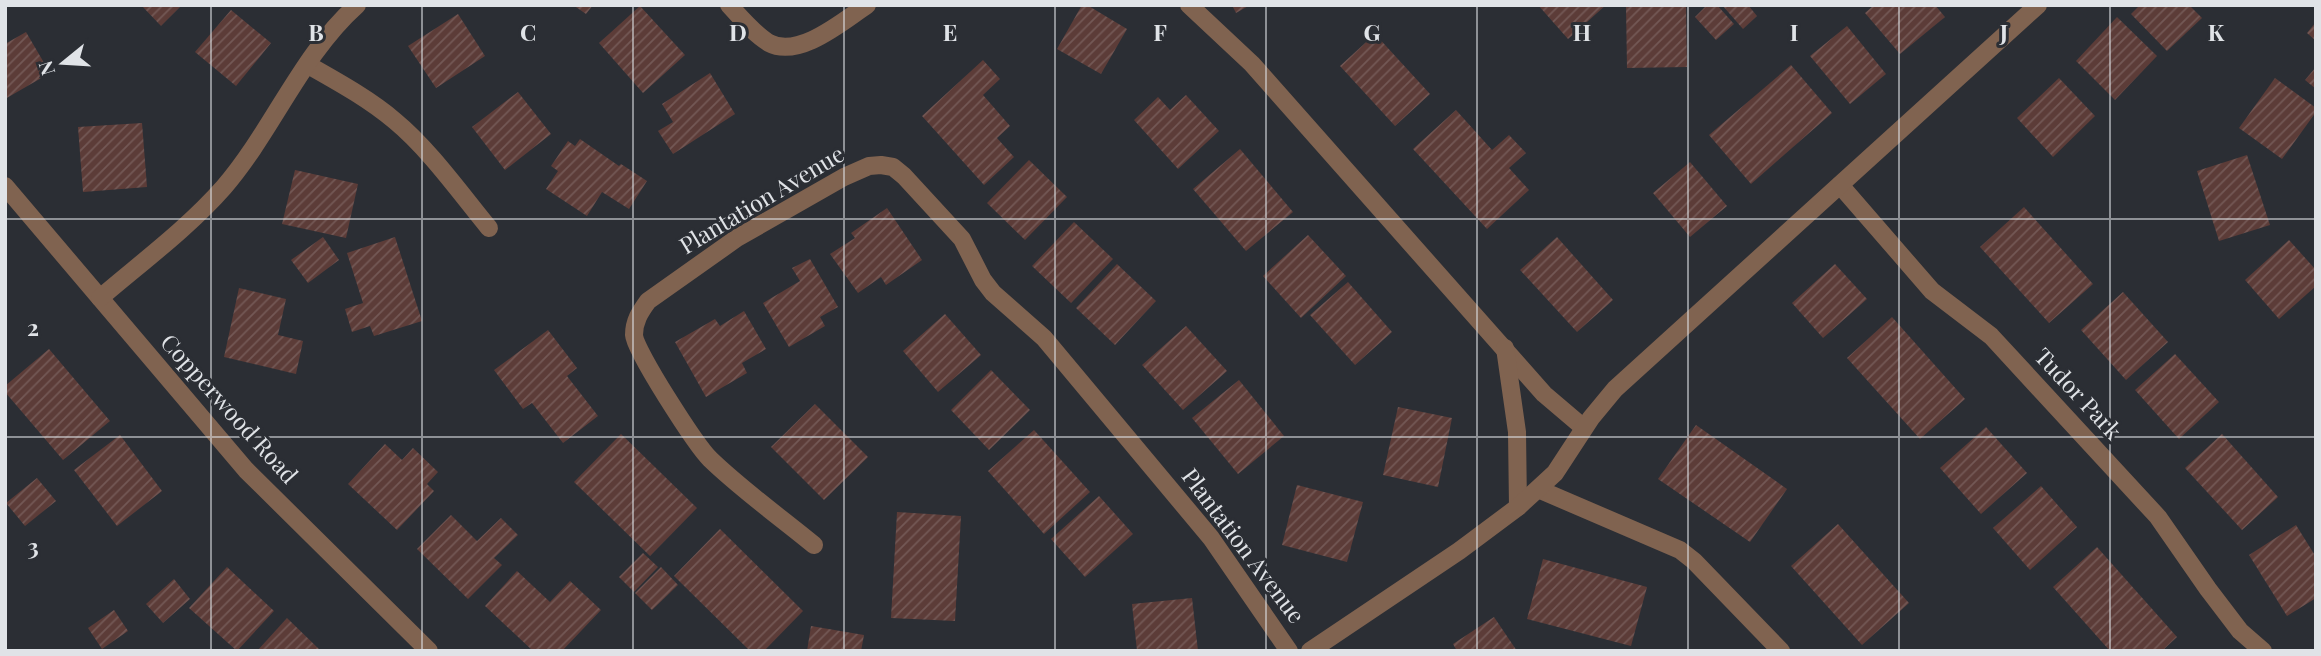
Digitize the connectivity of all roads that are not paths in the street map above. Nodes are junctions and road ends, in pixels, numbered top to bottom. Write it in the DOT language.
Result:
graph roads {
  1 [pos="729,5"];
  2 [pos="867,5"];
  3 [pos="1189,5"];
  4 [pos="2038,5"];
  5 [pos="349,8"];
  6 [pos="308,65"];
  7 [pos="1840,185"];
  8 [pos="5,186"];
  9 [pos="489,228"];
  10 [pos="100,298"];
  11 [pos="1505,348"];
  12 [pos="1584,428"];
  13 [pos="1538,489"];
  14 [pos="1518,507"];
  15 [pos="814,545"];
  16 [pos="429,651"];
  17 [pos="1289,651"];
  18 [pos="1310,651"];
  19 [pos="1781,651"];
  20 [pos="2263,651"];
  1 -- 2 [label="street"];
  3 -- 11 [label="street"];
  4 -- 7 [label="street"];
  5 -- 6 [label="street"];
  6 -- 9 [label="street"];
  6 -- 10 [label="street"];
  7 -- 12 [label="street"];
  7 -- 20 [label="street, Tudor Park"];
  8 -- 10 [label="street, Copperwood Road"];
  10 -- 16 [label="street, Copperwood Road"];
  11 -- 12 [label="street"];
  11 -- 14 [label="street"];
  12 -- 13 [label="street, Plantation Avenue"];
  13 -- 14 [label="street, Plantation Avenue"];
  13 -- 19 [label="street"];
  14 -- 18 [label="street, Plantation Avenue"];
  15 -- 17 [label="street, Plantation Avenue"];
}
